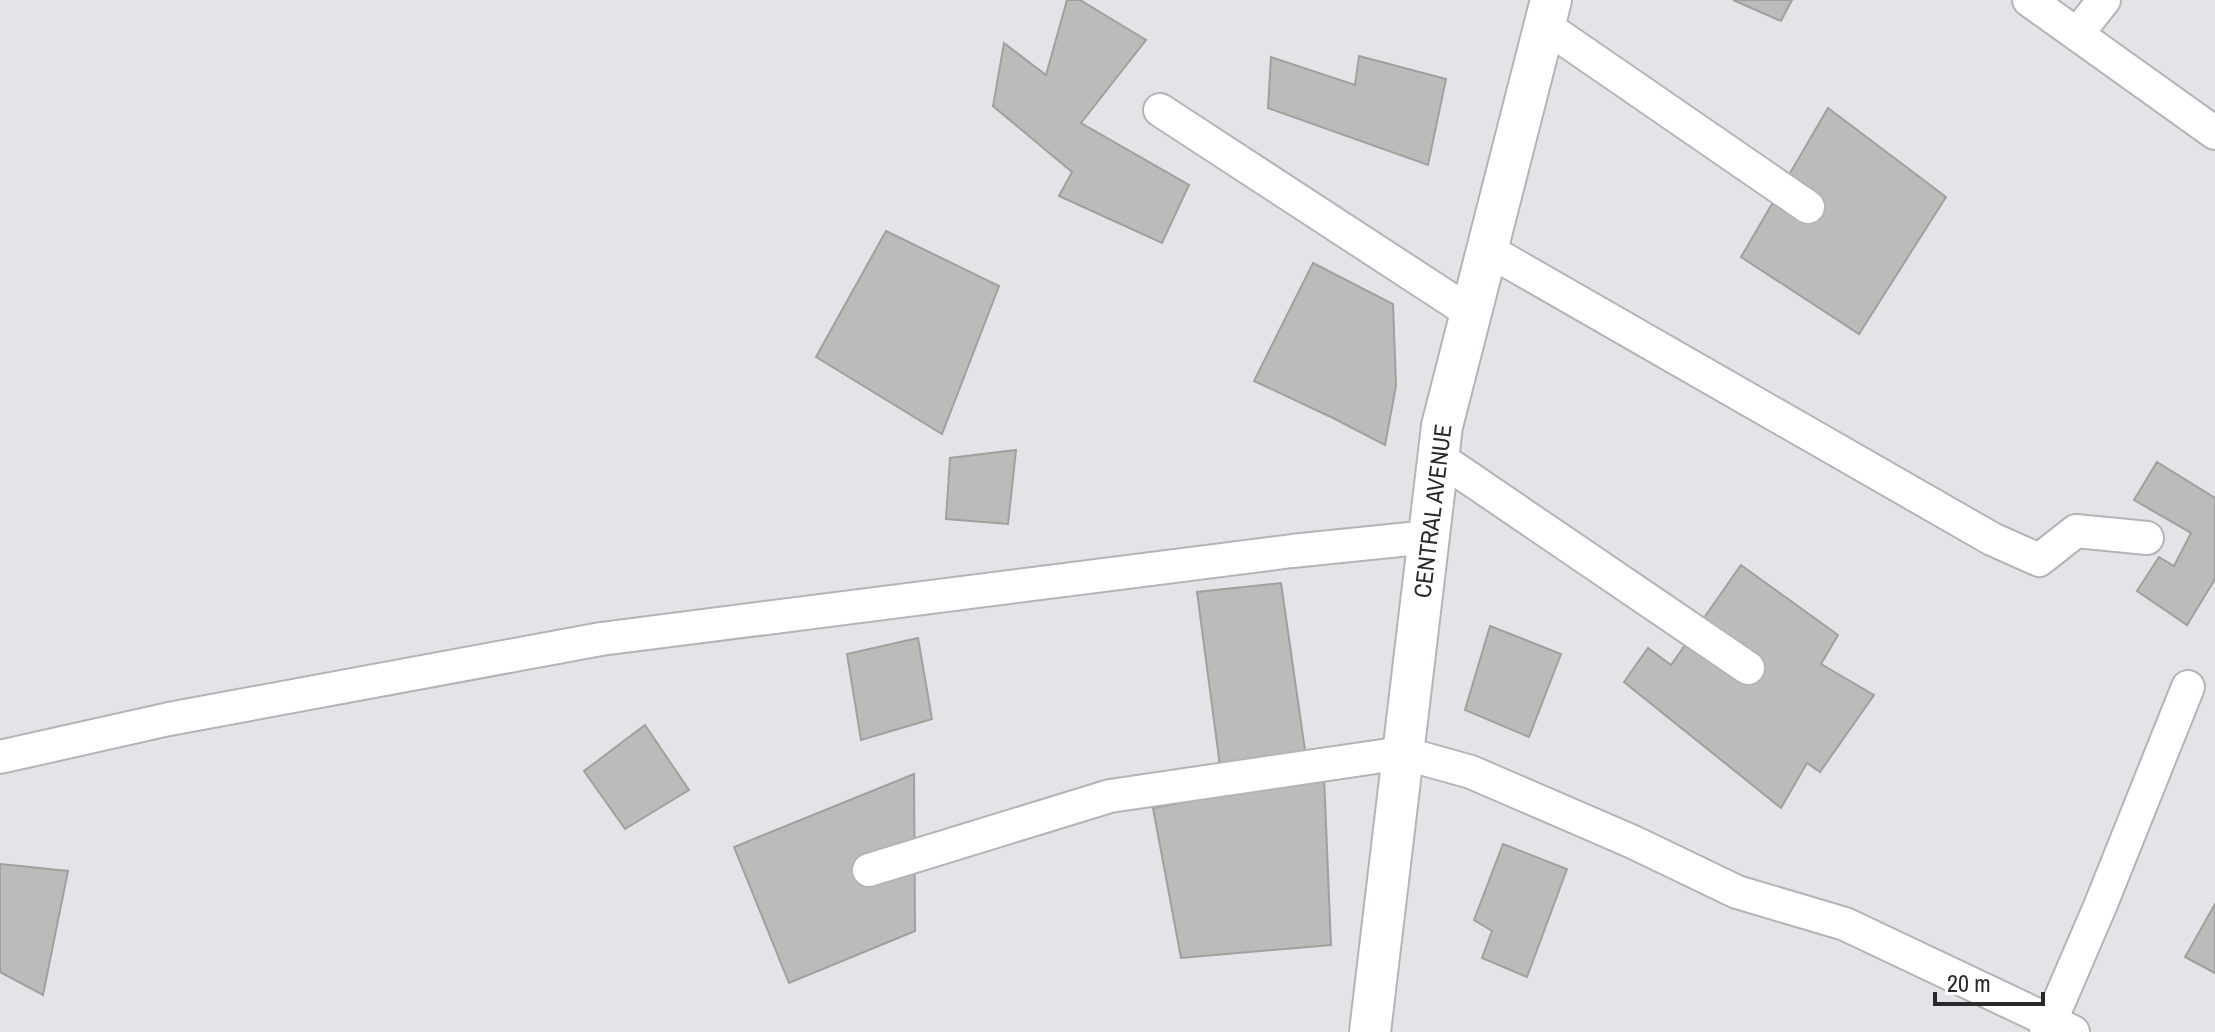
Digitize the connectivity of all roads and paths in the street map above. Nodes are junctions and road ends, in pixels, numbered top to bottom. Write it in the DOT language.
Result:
graph roads {
  1 [pos="2029,0"];
  2 [pos="2104,0"];
  3 [pos="1548,13"];
  4 [pos="2077,34"];
  5 [pos="1160,110"];
  6 [pos="2215,133"];
  7 [pos="1808,207"];
  8 [pos="1488,250"];
  9 [pos="1471,313"];
  10 [pos="1438,457"];
  11 [pos="1429,537"];
  12 [pos="2147,538"];
  13 [pos="1748,668"];
  14 [pos="2188,687"];
  15 [pos="1403,753"];
  16 [pos="0,757"];
  17 [pos="869,870"];
  18 [pos="2056,1028"];
  19 [pos="1370,1032"];
  1 -- 4 [label="street"];
  2 -- 4 [label="street"];
  3 -- 7 [label="street"];
  3 -- 8 [label="street, CENTRAL AVENUE"];
  4 -- 6 [label="street"];
  5 -- 9 [label="street"];
  8 -- 9 [label="street, CENTRAL AVENUE"];
  8 -- 12 [label="street"];
  9 -- 10 [label="street, CENTRAL AVENUE"];
  10 -- 11 [label="street, CENTRAL AVENUE"];
  10 -- 13 [label="street"];
  11 -- 15 [label="street, CENTRAL AVENUE"];
  11 -- 16 [label="street"];
  14 -- 18 [label="street"];
  15 -- 17 [label="street"];
  15 -- 18 [label="street"];
  15 -- 19 [label="street, CENTRAL AVENUE"];
}
